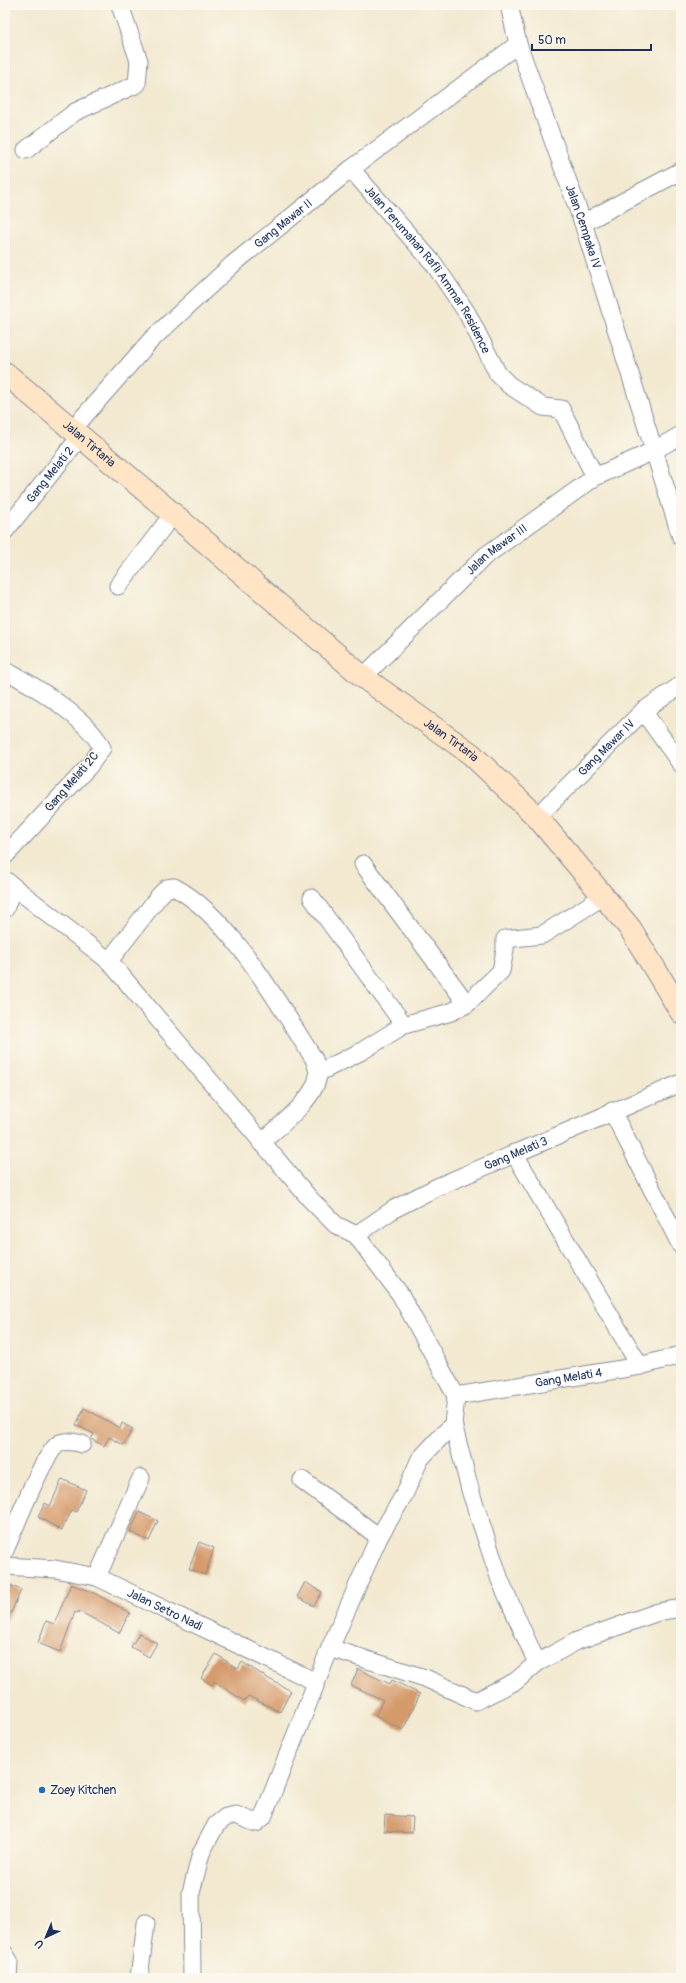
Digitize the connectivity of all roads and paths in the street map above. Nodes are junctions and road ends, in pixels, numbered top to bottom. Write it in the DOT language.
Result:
graph roads {
  1 [pos="120,5"];
  2 [pos="509,5"];
  3 [pos="518,44"];
  4 [pos="26,150"];
  5 [pos="351,169"];
  6 [pos="681,171"];
  7 [pos="583,223"];
  8 [pos="5,373"];
  9 [pos="76,433"];
  10 [pos="681,435"];
  11 [pos="653,450"];
  12 [pos="595,477"];
  13 [pos="173,514"];
  14 [pos="5,532"];
  15 [pos="681,537"];
  16 [pos="118,586"];
  17 [pos="5,670"];
  18 [pos="363,677"];
  19 [pos="681,685"];
  20 [pos="643,711"];
  21 [pos="681,764"];
  22 [pos="537,816"];
  23 [pos="5,856"];
  24 [pos="363,864"];
  25 [pos="9,883"];
  26 [pos="604,896"];
  27 [pos="312,898"];
  28 [pos="5,909"];
  29 [pos="109,961"];
  30 [pos="467,1004"];
  31 [pos="681,1012"];
  32 [pos="404,1025"];
  33 [pos="318,1073"];
  34 [pos="681,1083"];
  35 [pos="612,1111"];
  36 [pos="261,1143"];
  37 [pos="514,1153"];
  38 [pos="356,1235"];
  39 [pos="681,1246"];
  40 [pos="681,1356"];
  41 [pos="640,1366"];
  42 [pos="456,1396"];
  43 [pos="453,1424"];
  44 [pos="82,1444"];
  45 [pos="141,1478"];
  46 [pos="302,1480"];
  47 [pos="379,1537"];
  48 [pos="5,1550"];
  49 [pos="5,1566"];
  50 [pos="97,1577"];
  51 [pos="681,1608"];
  52 [pos="330,1648"];
  53 [pos="537,1663"];
  54 [pos="316,1682"];
  55 [pos="146,1923"];
  56 [pos="5,1954"];
  57 [pos="8,1978"];
  58 [pos="139,1978"];
  59 [pos="192,1978"];
  1 -- 4 [label="street"];
  2 -- 3 [label="street, Jalan Cempaka IV"];
  3 -- 5 [label="street, Gang Mawar II"];
  3 -- 7 [label="street, Jalan Cempaka IV"];
  5 -- 9 [label="street, Gang Mawar II"];
  5 -- 12 [label="street, Jalan Perumahan Rafli Ammar Residence"];
  6 -- 7 [label="street"];
  7 -- 11 [label="street, Jalan Cempaka IV"];
  8 -- 9 [label="street, Jalan Tirtaria"];
  9 -- 13 [label="street, Jalan Tirtaria"];
  9 -- 14 [label="street, Gang Melati 2"];
  10 -- 11 [label="street, Jalan Mawar III"];
  11 -- 12 [label="street, Jalan Mawar III"];
  11 -- 15 [label="street, Jalan Cempaka IV"];
  12 -- 18 [label="street, Jalan Mawar III"];
  13 -- 16 [label="street"];
  13 -- 18 [label="street, Jalan Tirtaria"];
  17 -- 23 [label="street, Gang Melati 2C"];
  18 -- 22 [label="street, Jalan Tirtaria"];
  19 -- 20 [label="street, Gang Mawar IV"];
  20 -- 21 [label="street"];
  20 -- 22 [label="street, Gang Mawar IV"];
  22 -- 26 [label="street, Jalan Tirtaria"];
  24 -- 30 [label="street"];
  25 -- 28 [label="street"];
  25 -- 29 [label="street"];
  26 -- 30 [label="street"];
  26 -- 31 [label="street, Jalan Tirtaria"];
  27 -- 32 [label="street"];
  29 -- 33 [label="street"];
  29 -- 36 [label="street"];
  30 -- 32 [label="street"];
  32 -- 33 [label="street"];
  33 -- 36 [label="street"];
  34 -- 35 [label="street, Gang Melati 3"];
  35 -- 37 [label="street, Gang Melati 3"];
  35 -- 39 [label="street"];
  36 -- 38 [label="street"];
  37 -- 38 [label="street, Gang Melati 3"];
  37 -- 41 [label="street"];
  38 -- 42 [label="street"];
  40 -- 41 [label="street, Gang Melati 4"];
  41 -- 42 [label="street, Gang Melati 4"];
  42 -- 43 [label="street"];
  43 -- 47 [label="street"];
  43 -- 53 [label="street"];
  44 -- 48 [label="street"];
  45 -- 50 [label="street"];
  46 -- 47 [label="street"];
  47 -- 52 [label="street"];
  49 -- 50 [label="street, Jalan Setro Nadi"];
  50 -- 54 [label="street, Jalan Setro Nadi"];
  51 -- 53 [label="street"];
  52 -- 53 [label="street"];
  52 -- 54 [label="street"];
  54 -- 59 [label="street"];
  55 -- 58 [label="street"];
  56 -- 57 [label="street"];
}
